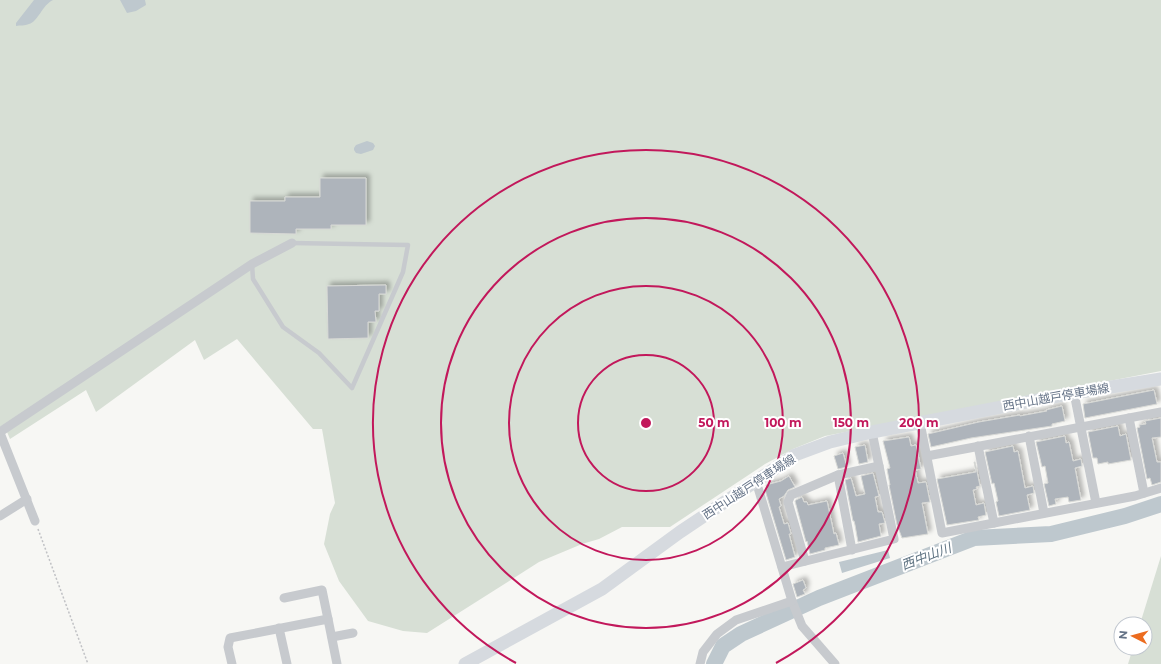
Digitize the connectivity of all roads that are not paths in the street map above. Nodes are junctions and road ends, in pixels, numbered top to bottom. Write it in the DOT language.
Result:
graph roads {
  1 [pos="292,243"];
  2 [pos="252,264"];
  3 [pos="1161,379"];
  4 [pos="1074,393"];
  5 [pos="1161,412"];
  6 [pos="1128,418"];
  7 [pos="920,423"];
  8 [pos="1080,426"];
  9 [pos="0,432"];
  10 [pos="872,432"];
  11 [pos="1029,436"];
  12 [pos="978,446"];
  13 [pos="927,456"];
  14 [pos="879,466"];
  15 [pos="838,475"];
  16 [pos="756,482"];
  17 [pos="1161,488"];
  18 [pos="1144,493"];
  19 [pos="27,499"];
  20 [pos="1096,504"];
  21 [pos="1044,513"];
  22 [pos="0,516"];
  23 [pos="35,521"];
  24 [pos="994,523"];
  25 [pos="852,550"];
  26 [pos="806,561"];
  27 [pos="782,567"];
  28 [pos="284,598"];
  29 [pos="792,602"];
  30 [pos="328,619"];
  31 [pos="279,628"];
  32 [pos="353,633"];
  33 [pos="332,637"];
  34 [pos="232,664"];
  35 [pos="287,664"];
  36 [pos="337,664"];
  37 [pos="467,664"];
  38 [pos="700,664"];
  39 [pos="836,664"];
  1 -- 2 [label="street"];
  1 -- 2 [label="lane"];
  2 -- 9 [label="street"];
  3 -- 4 [label="main road, 西中山越戸停車場線"];
  4 -- 7 [label="main road, 西中山越戸停車場線"];
  4 -- 8 [label="street"];
  5 -- 6 [label="street"];
  6 -- 8 [label="street"];
  6 -- 18 [label="street"];
  7 -- 10 [label="main road, 西中山越戸停車場線"];
  7 -- 13 [label="street"];
  8 -- 11 [label="street"];
  8 -- 20 [label="street"];
  9 -- 19 [label="street"];
  10 -- 14 [label="street"];
  10 -- 16 [label="main road, 西中山越戸停車場線"];
  11 -- 12 [label="street"];
  11 -- 21 [label="street"];
  12 -- 13 [label="street"];
  12 -- 24 [label="street"];
  13 -- 24 [label="street"];
  14 -- 15 [label="street"];
  14 -- 25 [label="street"];
  15 -- 25 [label="street"];
  15 -- 26 [label="street"];
  16 -- 27 [label="street"];
  16 -- 37 [label="main road, 西中山越戸停車場線"];
  17 -- 18 [label="street"];
  18 -- 20 [label="street"];
  19 -- 22 [label="street"];
  19 -- 23 [label="street"];
  20 -- 21 [label="street"];
  21 -- 24 [label="street"];
  25 -- 26 [label="street"];
  26 -- 27 [label="street"];
  27 -- 29 [label="street"];
  28 -- 30 [label="street"];
  29 -- 38 [label="street"];
  29 -- 39 [label="street"];
  30 -- 31 [label="street"];
  30 -- 33 [label="street"];
  31 -- 34 [label="street"];
  31 -- 35 [label="street"];
  32 -- 33 [label="street"];
  33 -- 36 [label="street"];
}
